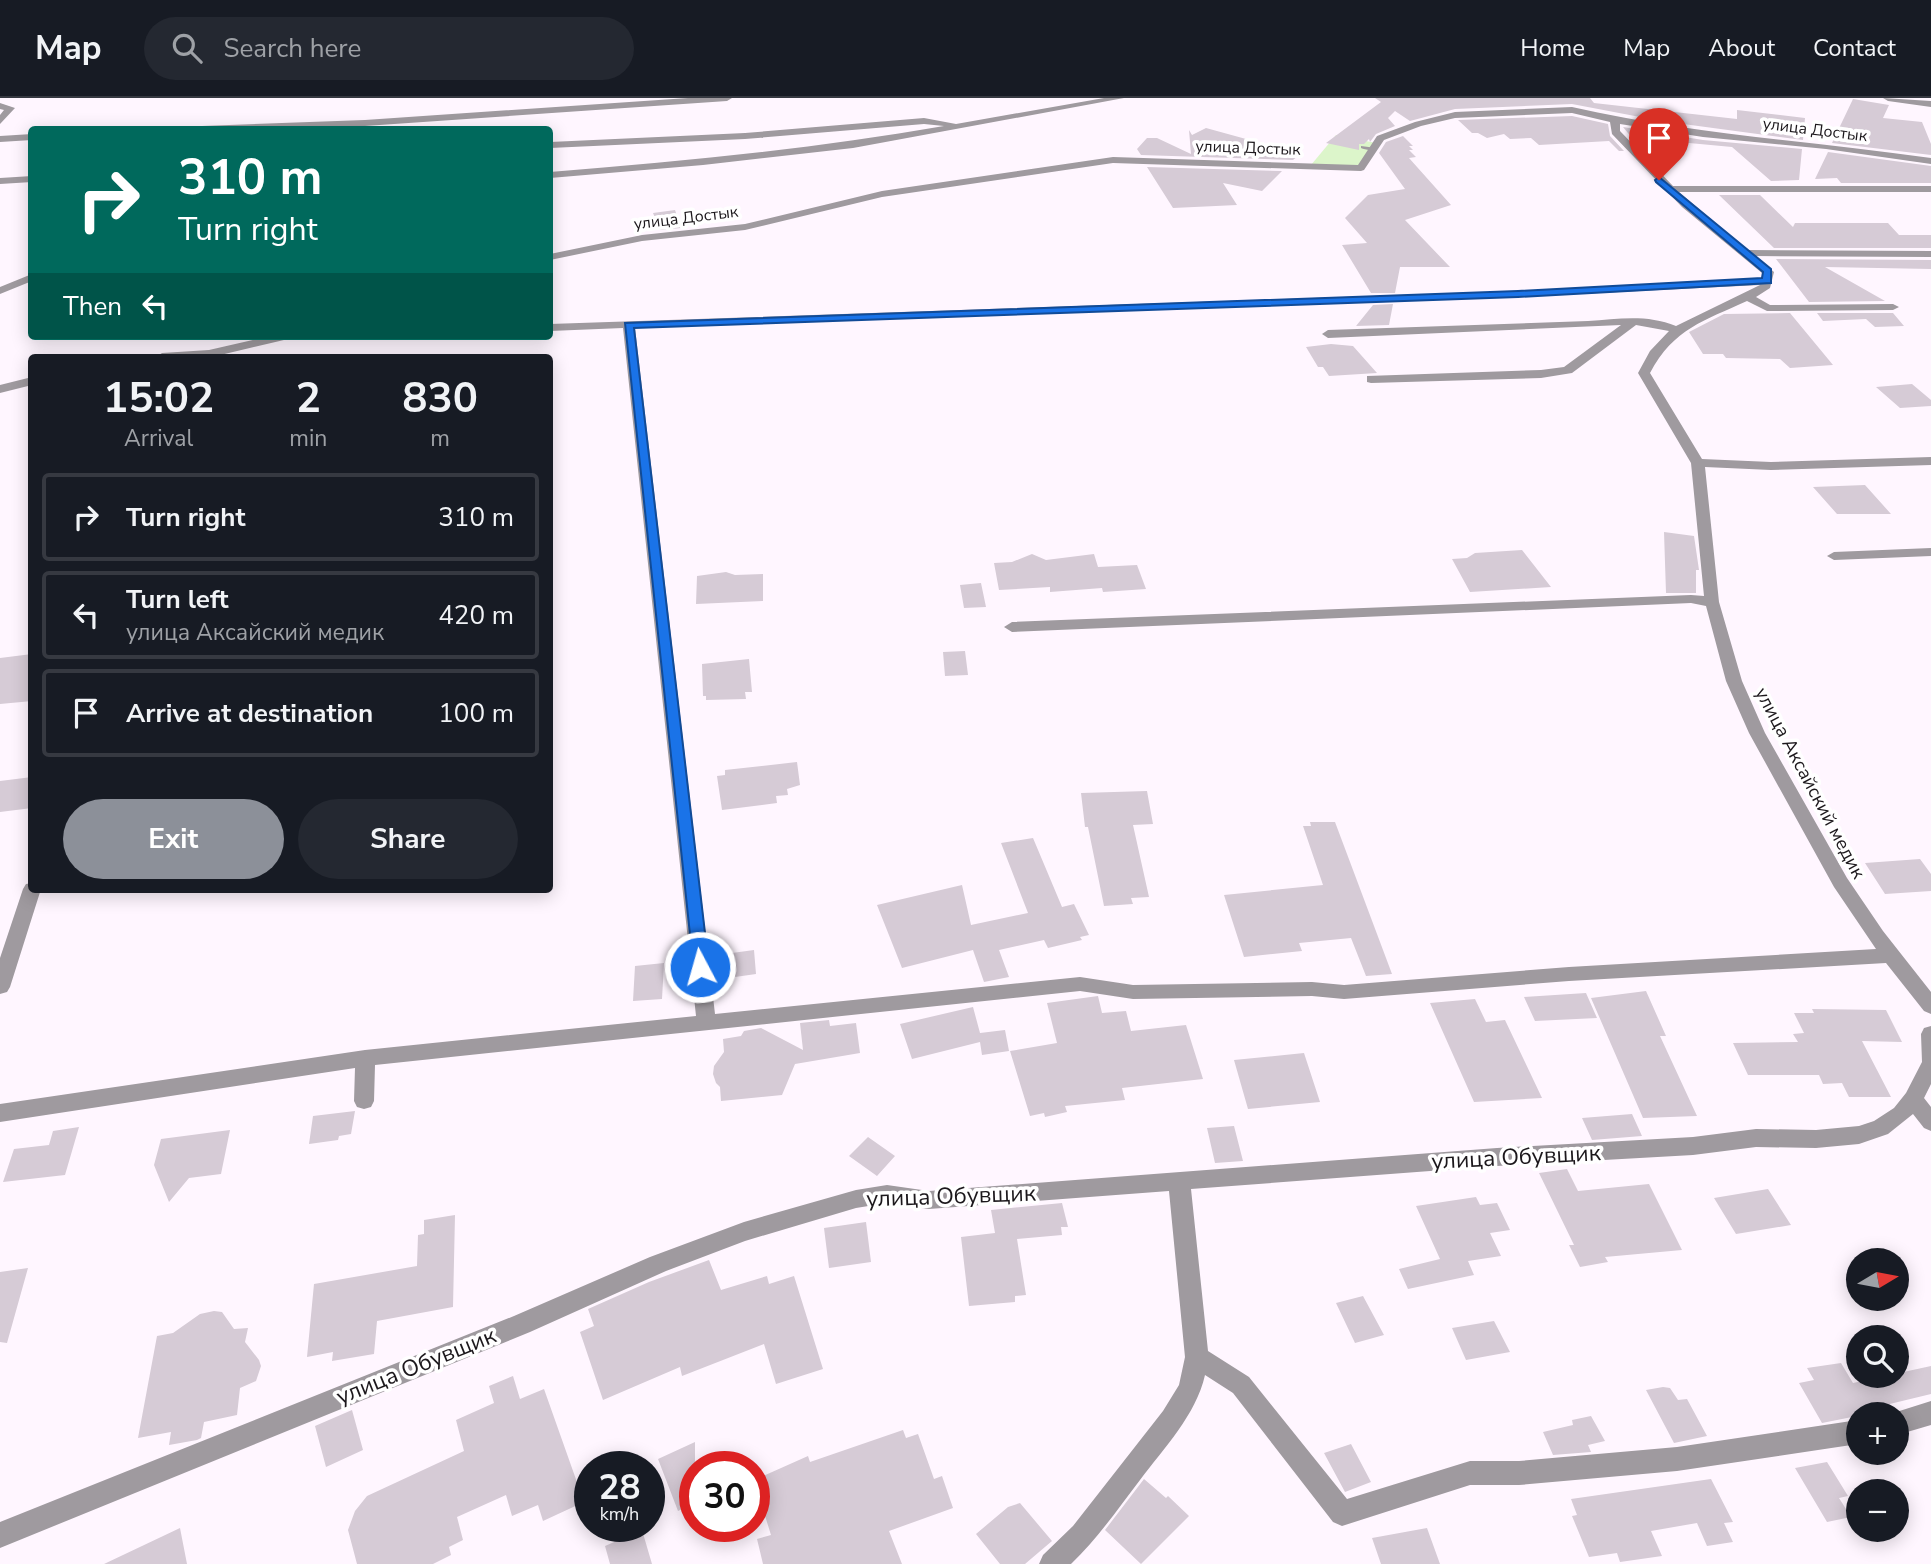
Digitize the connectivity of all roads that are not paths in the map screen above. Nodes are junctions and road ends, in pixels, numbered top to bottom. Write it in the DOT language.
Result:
graph roads {
  1 [pos="727,98"];
  2 [pos="1119,98"];
  3 [pos="1888,98"];
  4 [pos="1931,104"];
  5 [pos="0,106"];
  6 [pos="1615,119"];
  7 [pos="0,121"];
  8 [pos="276,126"];
  9 [pos="959,127"];
  10 [pos="28,137"];
  11 [pos="0,139"];
  12 [pos="553,145"];
  13 [pos="1931,161"];
  14 [pos="553,175"];
  15 [pos="28,179"];
  16 [pos="0,181"];
  17 [pos="1670,189"];
  18 [pos="1931,189"];
  19 [pos="1746,253"];
  20 [pos="1931,254"];
  21 [pos="553,256"];
  22 [pos="28,280"];
  23 [pos="1767,281"];
  24 [pos="0,291"];
  25 [pos="1748,297"];
  26 [pos="1893,307"];
  27 [pos="1634,321"];
  28 [pos="629,325"];
  29 [pos="553,327"];
  30 [pos="1676,330"];
  31 [pos="1328,334"];
  32 [pos="267,340"];
  33 [pos="216,354"];
  34 [pos="1371,379"];
  35 [pos="28,383"];
  36 [pos="0,389"];
  37 [pos="1931,461"];
  38 [pos="1698,463"];
  39 [pos="1931,552"];
  40 [pos="1834,556"];
  41 [pos="1712,602"];
  42 [pos="1012,627"];
  43 [pos="31,893"];
  44 [pos="1893,956"];
  45 [pos="0,987"];
  46 [pos="1931,1006"];
  47 [pos="706,1022"];
  48 [pos="1931,1034"];
  49 [pos="365,1058"];
  50 [pos="1931,1059"];
  51 [pos="1931,1065"];
  52 [pos="1913,1099"];
  53 [pos="364,1101"];
  54 [pos="0,1113"];
  55 [pos="1931,1122"];
  56 [pos="1179,1182"];
  57 [pos="1197,1357"];
  58 [pos="1931,1413"];
  59 [pos="1909,1419"];
  60 [pos="1846,1434"];
  61 [pos="0,1535"];
  62 [pos="1052,1564"];
  1 -- 8 [label="street"];
  2 -- 9 [label="street"];
  3 -- 4 [label="street"];
  5 -- 7 [label="street"];
  6 -- 13 [label="street, улица Достык"];
  6 -- 17 [label="street"];
  6 -- 21 [label="street, улица Достык"];
  9 -- 12 [label="street"];
  9 -- 14 [label="street"];
  10 -- 11 [label="street"];
  15 -- 16 [label="street"];
  17 -- 18 [label="street"];
  17 -- 19 [label="street"];
  19 -- 20 [label="street"];
  19 -- 23 [label="street"];
  22 -- 24 [label="street"];
  23 -- 25 [label="street, улица Аксайский медик"];
  23 -- 28 [label="street"];
  25 -- 26 [label="street"];
  25 -- 30 [label="street, улица Аксайский медик"];
  27 -- 30 [label="street"];
  27 -- 31 [label="street"];
  27 -- 34 [label="street"];
  28 -- 29 [label="street"];
  28 -- 47 [label="street"];
  30 -- 38 [label="street, улица Аксайский медик"];
  32 -- 33 [label="street"];
  35 -- 36 [label="street"];
  37 -- 38 [label="street"];
  38 -- 41 [label="street, улица Аксайский медик"];
  39 -- 40 [label="street"];
  41 -- 42 [label="street"];
  41 -- 44 [label="street, улица Аксайский медик"];
  43 -- 45 [label="street"];
  44 -- 46 [label="street, улица Аксайский медик"];
  44 -- 47 [label="street"];
  47 -- 49 [label="street"];
  48 -- 50 [label="street"];
  49 -- 53 [label="street"];
  49 -- 54 [label="street"];
  51 -- 52 [label="street, улица Обувщик"];
  52 -- 55 [label="street"];
  52 -- 56 [label="street, улица Обувщик"];
  56 -- 57 [label="street"];
  56 -- 61 [label="street, улица Обувщик"];
  57 -- 60 [label="street"];
  57 -- 62 [label="street"];
  58 -- 59 [label="street"];
}
